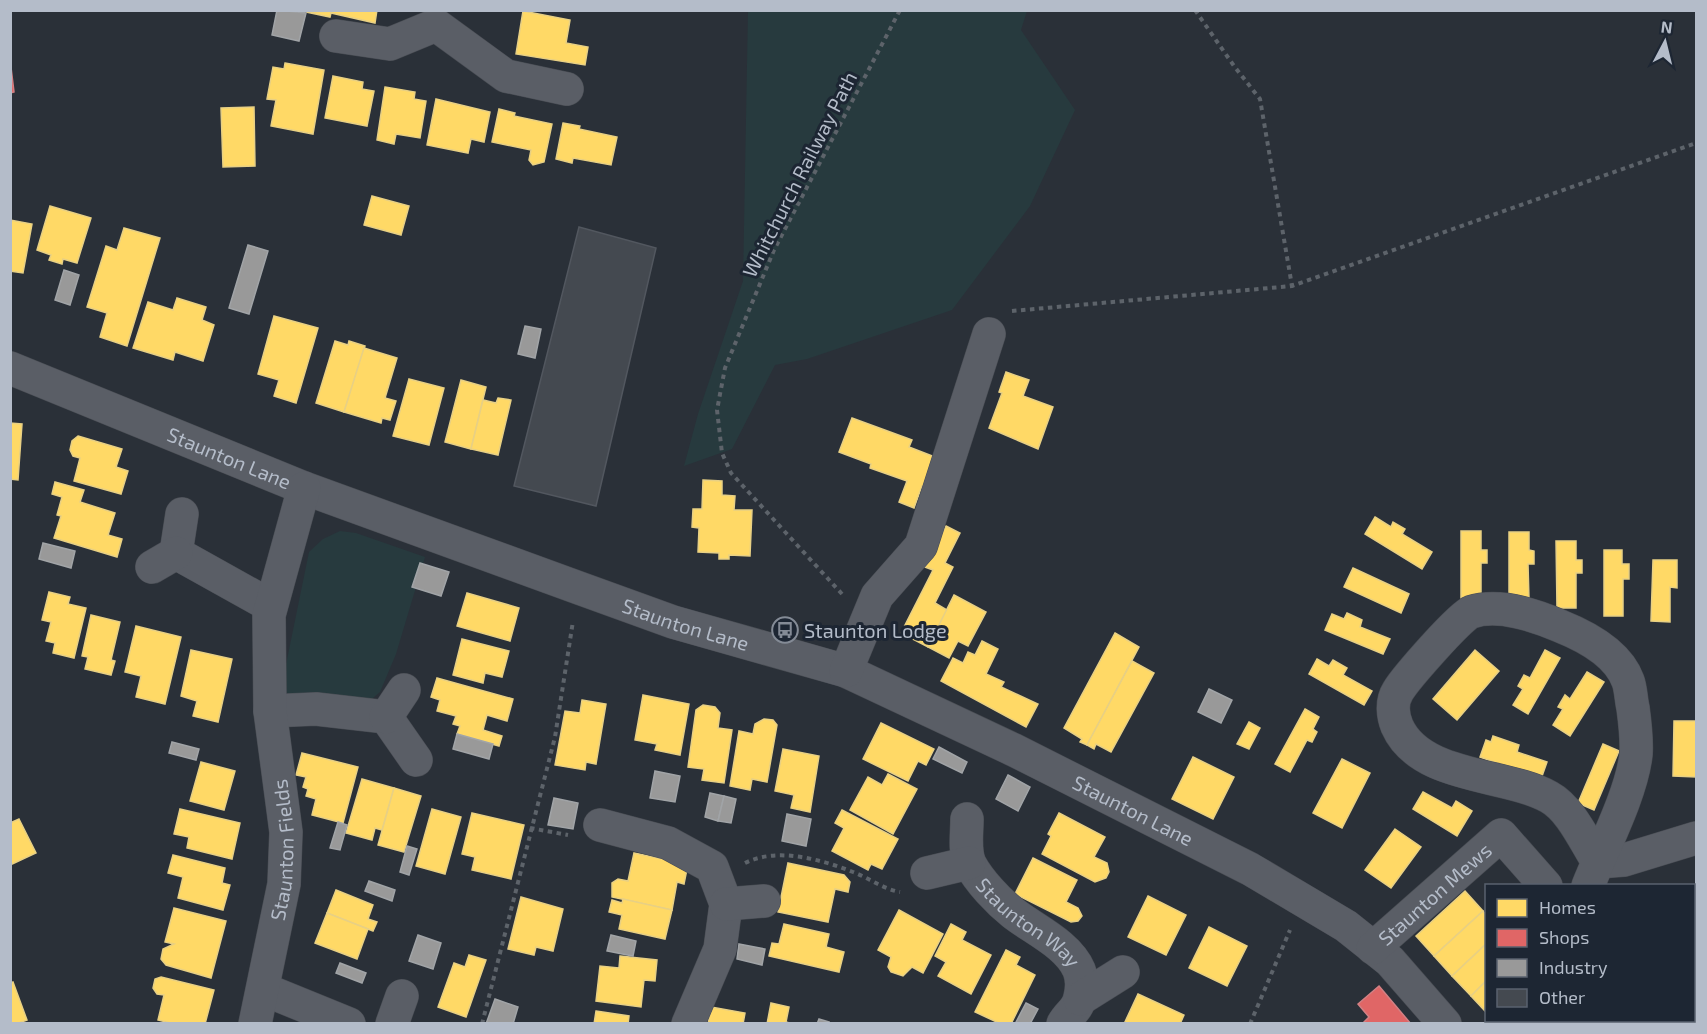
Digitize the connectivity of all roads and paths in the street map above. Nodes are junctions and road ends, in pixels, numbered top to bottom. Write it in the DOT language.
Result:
graph roads {
  1 [pos="900,10"];
  2 [pos="1195,10"];
  3 [pos="437,23"];
  4 [pos="336,36"];
  5 [pos="567,89"];
  6 [pos="1696,142"];
  7 [pos="1292,286"];
  8 [pos="989,334"];
  9 [pos="10,368"];
  10 [pos="304,488"];
  11 [pos="182,514"];
  12 [pos="579,588"];
  13 [pos="272,606"];
  14 [pos="867,621"];
  15 [pos="846,671"];
  16 [pos="404,690"];
  17 [pos="270,711"];
  18 [pos="386,717"];
  19 [pos="416,760"];
  20 [pos="967,819"];
  21 [pos="530,828"];
  22 [pos="589,831"];
  23 [pos="1696,838"];
  24 [pos="969,863"];
  25 [pos="727,866"];
  26 [pos="1593,874"];
  27 [pos="915,883"];
  28 [pos="1545,884"];
  29 [pos="1304,901"];
  30 [pos="764,902"];
  31 [pos="726,903"];
  32 [pos="1373,948"];
  33 [pos="1123,972"];
  34 [pos="263,989"];
  35 [pos="1072,1011"];
  36 [pos="255,1023"];
  37 [pos="349,1023"];
  38 [pos="482,1023"];
  39 [pos="688,1023"];
  40 [pos="1250,1023"];
  41 [pos="1445,1023"];
  1 -- 14 [label="path, Whitchurch Railway Path"];
  2 -- 7 [label="path"];
  3 -- 4 [label="street"];
  3 -- 5 [label="street"];
  6 -- 7 [label="path"];
  7 -- 8 [label="path"];
  8 -- 14 [label="street"];
  9 -- 10 [label="street, Staunton Lane"];
  10 -- 12 [label="street, Staunton Lane"];
  10 -- 13 [label="street, Staunton Fields"];
  11 -- 13 [label="street"];
  12 -- 15 [label="street, Staunton Lane"];
  12 -- 21 [label="path"];
  13 -- 17 [label="street, Staunton Fields"];
  14 -- 15 [label="street"];
  15 -- 29 [label="street, Staunton Lane"];
  16 -- 18 [label="street"];
  17 -- 18 [label="street"];
  17 -- 34 [label="street, Staunton Fields"];
  18 -- 19 [label="street"];
  20 -- 24 [label="street, Staunton Way"];
  21 -- 22 [label="path"];
  21 -- 38 [label="path"];
  22 -- 25 [label="street"];
  23 -- 26 [label="street"];
  24 -- 27 [label="street"];
  24 -- 35 [label="street, Staunton Way"];
  25 -- 27 [label="path"];
  25 -- 31 [label="street"];
  26 -- 26 [label="street"];
  28 -- 32 [label="street, Staunton Mews"];
  29 -- 32 [label="street, Staunton Lane"];
  29 -- 40 [label="path"];
  30 -- 31 [label="street"];
  31 -- 39 [label="street"];
  32 -- 41 [label="street, Staunton Lane"];
  33 -- 35 [label="street"];
  34 -- 36 [label="street, Staunton Fields"];
  34 -- 37 [label="street"];
}
